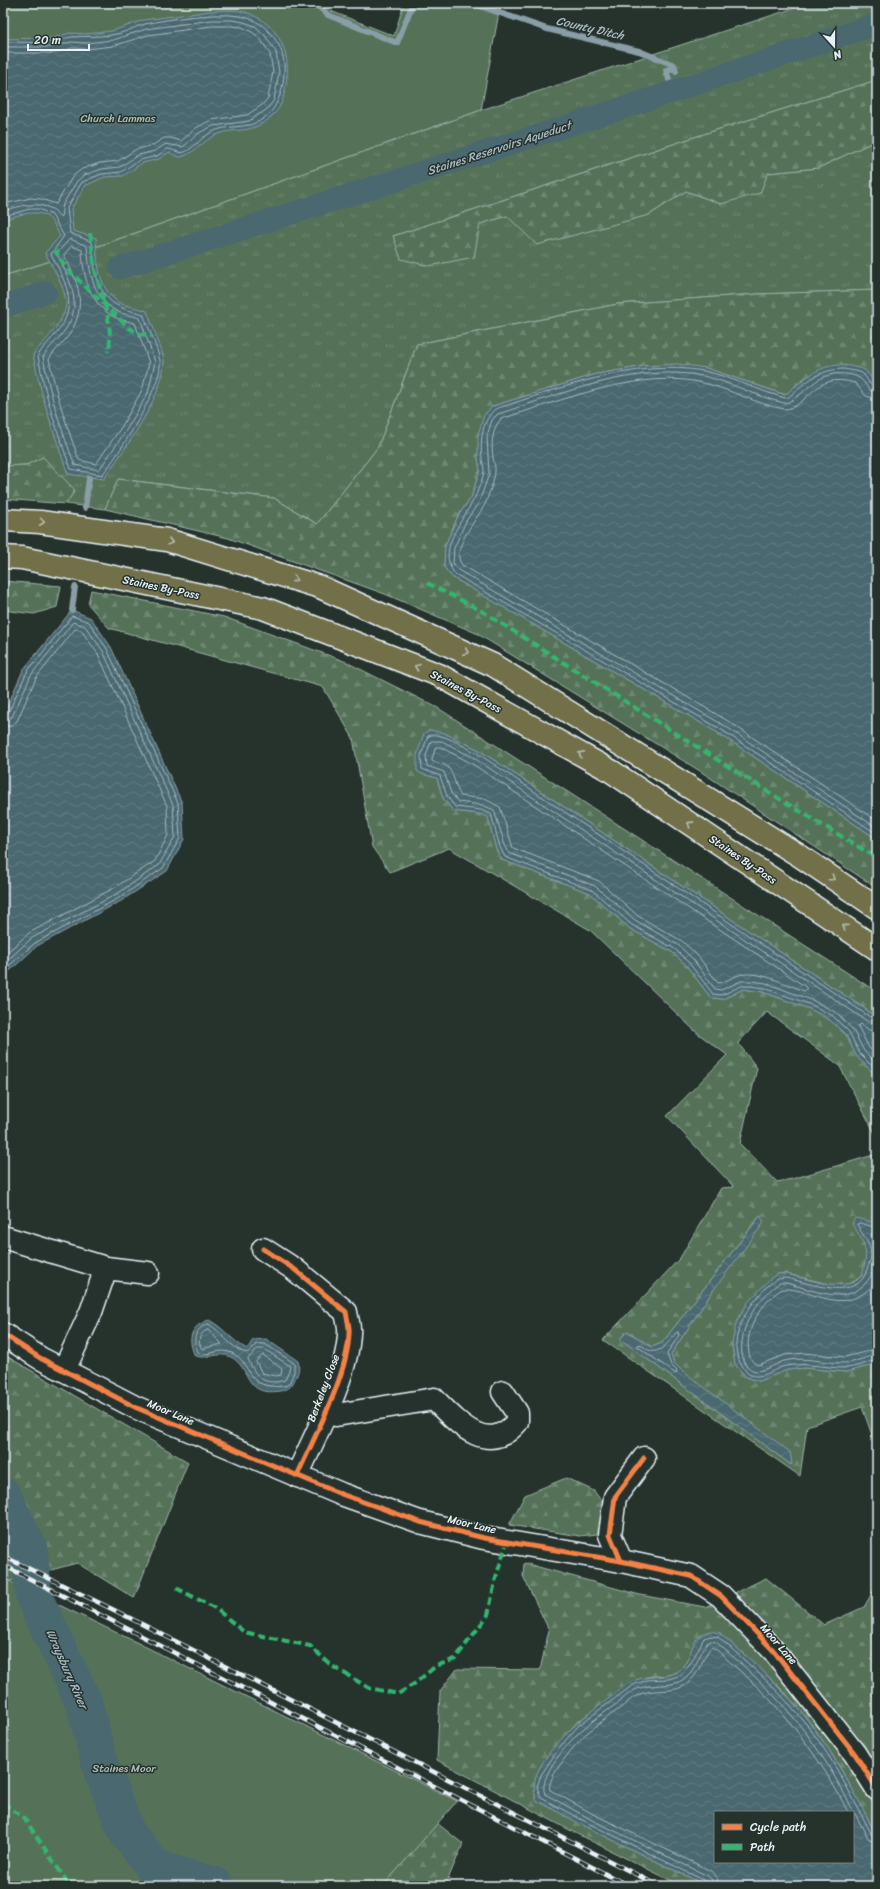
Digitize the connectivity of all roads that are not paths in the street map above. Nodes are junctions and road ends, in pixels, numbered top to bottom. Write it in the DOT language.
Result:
graph roads {
  1 [pos="3,520"];
  2 [pos="3,557"];
  3 [pos="877,908"];
  4 [pos="877,949"];
  5 [pos="3,1237"];
  6 [pos="262,1248"];
  7 [pos="106,1268"];
  8 [pos="148,1273"];
  9 [pos="3,1334"];
  10 [pos="64,1370"];
  11 [pos="503,1392"];
  12 [pos="325,1413"];
  13 [pos="644,1458"];
  14 [pos="297,1476"];
  15 [pos="621,1561"];
  16 [pos="877,1789"];
  1 -- 3 [label="highway, one-way"];
  4 -- 2 [label="highway, Staines By-Pass, one-way"];
  5 -- 7 [label="street"];
  6 -- 12 [label="street, Berkeley Close"];
  7 -- 8 [label="street"];
  7 -- 10 [label="street"];
  9 -- 10 [label="street, Moor Lane"];
  10 -- 14 [label="street, Moor Lane"];
  11 -- 12 [label="street"];
  12 -- 14 [label="street, Berkeley Close"];
  13 -- 15 [label="street"];
  14 -- 15 [label="street, Moor Lane"];
  15 -- 16 [label="street, Moor Lane"];
}
